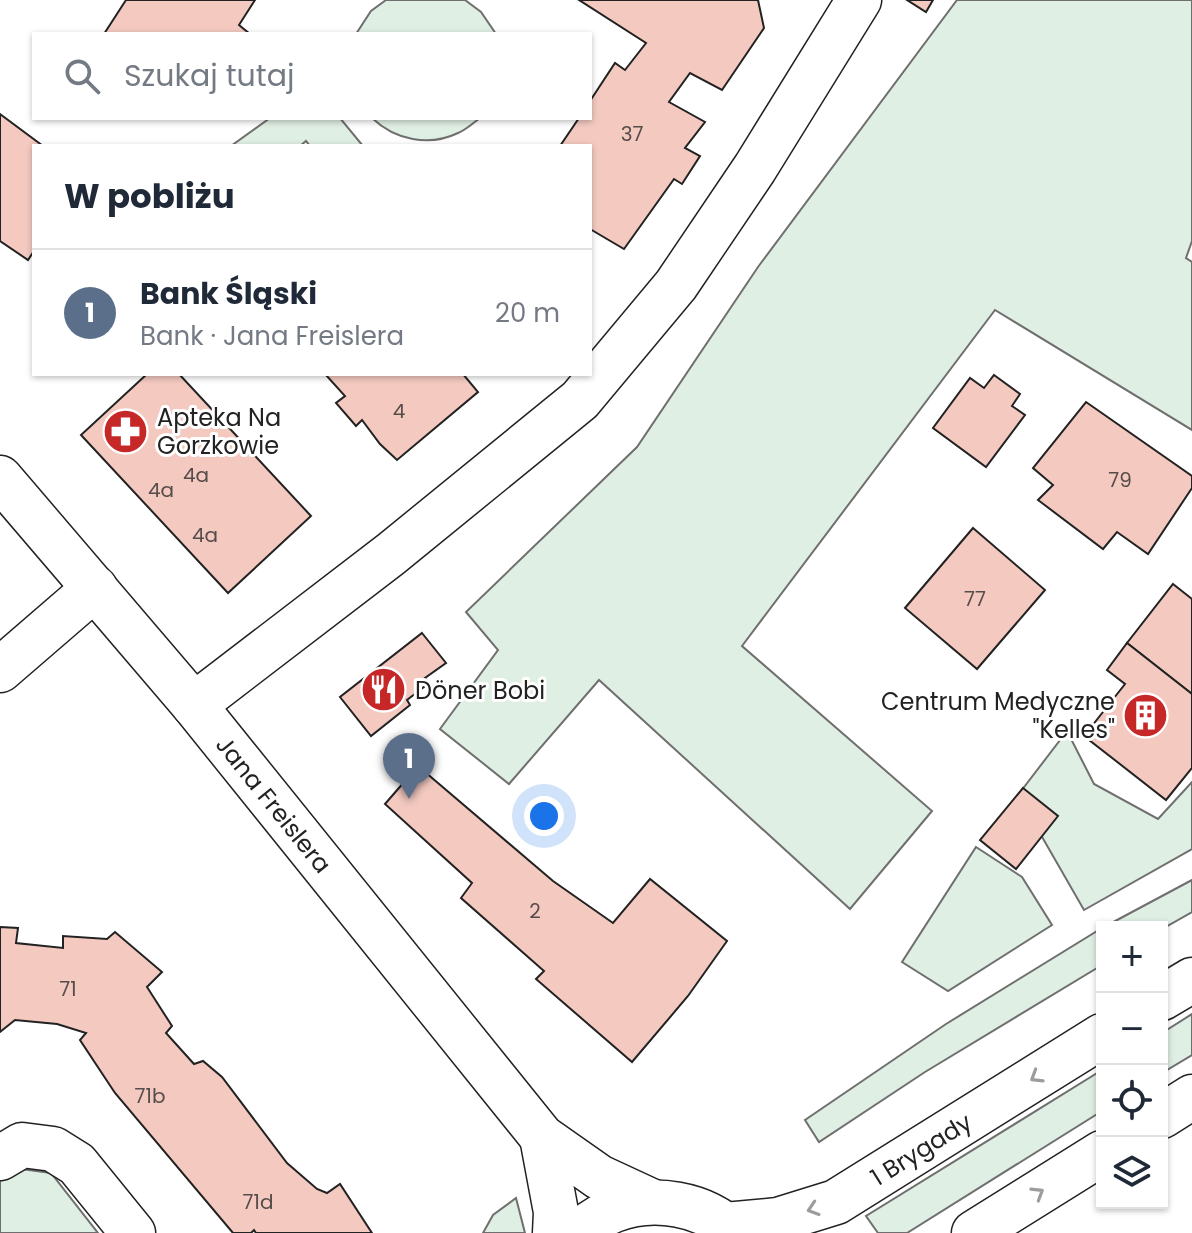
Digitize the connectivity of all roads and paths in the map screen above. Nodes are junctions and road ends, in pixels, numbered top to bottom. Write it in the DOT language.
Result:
graph roads {
  1 [pos="859,0"];
  2 [pos="0,478"];
  3 [pos="95,588"];
  4 [pos="0,670"];
  5 [pos="194,705"];
  6 [pos="1192,980"];
  7 [pos="1168,994"];
  8 [pos="1096,1040"];
  9 [pos="1192,1097"];
  10 [pos="1168,1112"];
  11 [pos="542,1137"];
  12 [pos="1096,1157"];
  13 [pos="0,1158"];
  14 [pos="653,1202"];
  15 [pos="730,1229"];
  16 [pos="133,1233"];
  17 [pos="555,1233"];
  18 [pos="577,1233"];
  19 [pos="974,1233"];
  1 -- 5 [label="street"];
  2 -- 3 [label="street, Jana Freislera"];
  3 -- 4 [label="street"];
  3 -- 5 [label="street, Jana Freislera"];
  5 -- 11 [label="street, Jana Freislera"];
  6 -- 7 [label="street"];
  8 -- 15 [label="street, 1 Brygady, one-way"];
  9 -- 10 [label="street"];
  11 -- 14 [label="street, Jana Freislera"];
  11 -- 17 [label="street, Jana Freislera"];
  19 -- 12 [label="street, one-way"];
  13 -- 16 [label="street"];
  14 -- 15 [label="street"];
  14 -- 18 [label="street"];
}
